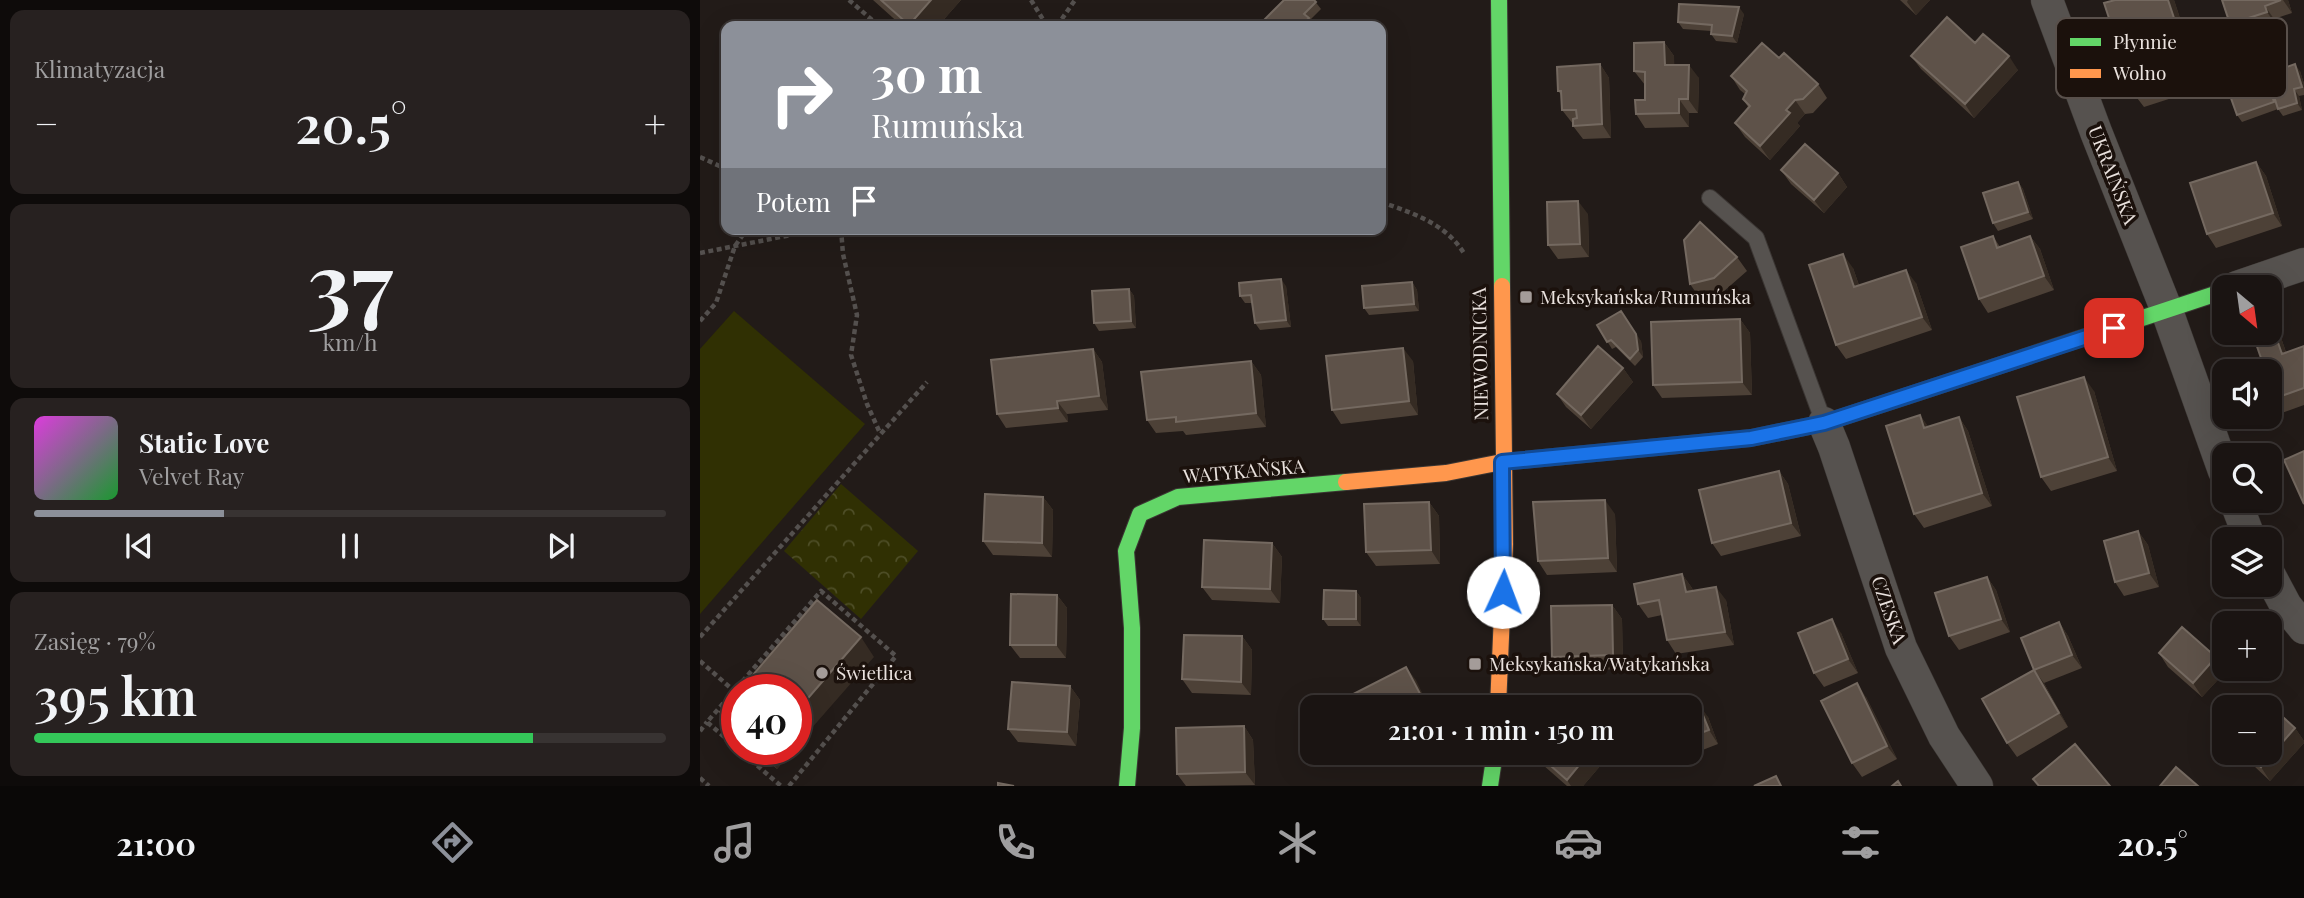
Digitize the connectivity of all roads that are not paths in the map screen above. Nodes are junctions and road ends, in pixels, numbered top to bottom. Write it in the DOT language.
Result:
graph roads {
  1 [pos="1499,0"];
  2 [pos="2047,0"];
  3 [pos="2056,24"];
  4 [pos="2083,98"];
  5 [pos="1710,198"];
  6 [pos="2304,264"];
  7 [pos="2272,275"];
  8 [pos="2212,295"];
  9 [pos="2166,311"];
  10 [pos="1824,423"];
  11 [pos="2214,443"];
  12 [pos="1502,462"];
  13 [pos="2281,597"];
  14 [pos="2304,628"];
  15 [pos="1498,695"];
  16 [pos="1492,765"];
  17 [pos="1127,786"];
  18 [pos="1490,786"];
  19 [pos="1977,786"];
  1 -- 12 [label="street, NIEWODNICKA"];
  2 -- 3 [label="street, UKRAIŃSKA"];
  4 -- 9 [label="street, UKRAIŃSKA"];
  5 -- 10 [label="lane"];
  6 -- 7 [label="street"];
  8 -- 9 [label="street, WATYKAŃSKA"];
  9 -- 10 [label="street, WATYKAŃSKA"];
  9 -- 11 [label="street, UKRAIŃSKA"];
  10 -- 12 [label="street, WATYKAŃSKA"];
  10 -- 19 [label="street, CZESKA"];
  12 -- 15 [label="street, NIEWODNICKA"];
  12 -- 17 [label="street, WATYKAŃSKA"];
  13 -- 14 [label="street"];
  16 -- 18 [label="street"];
}
